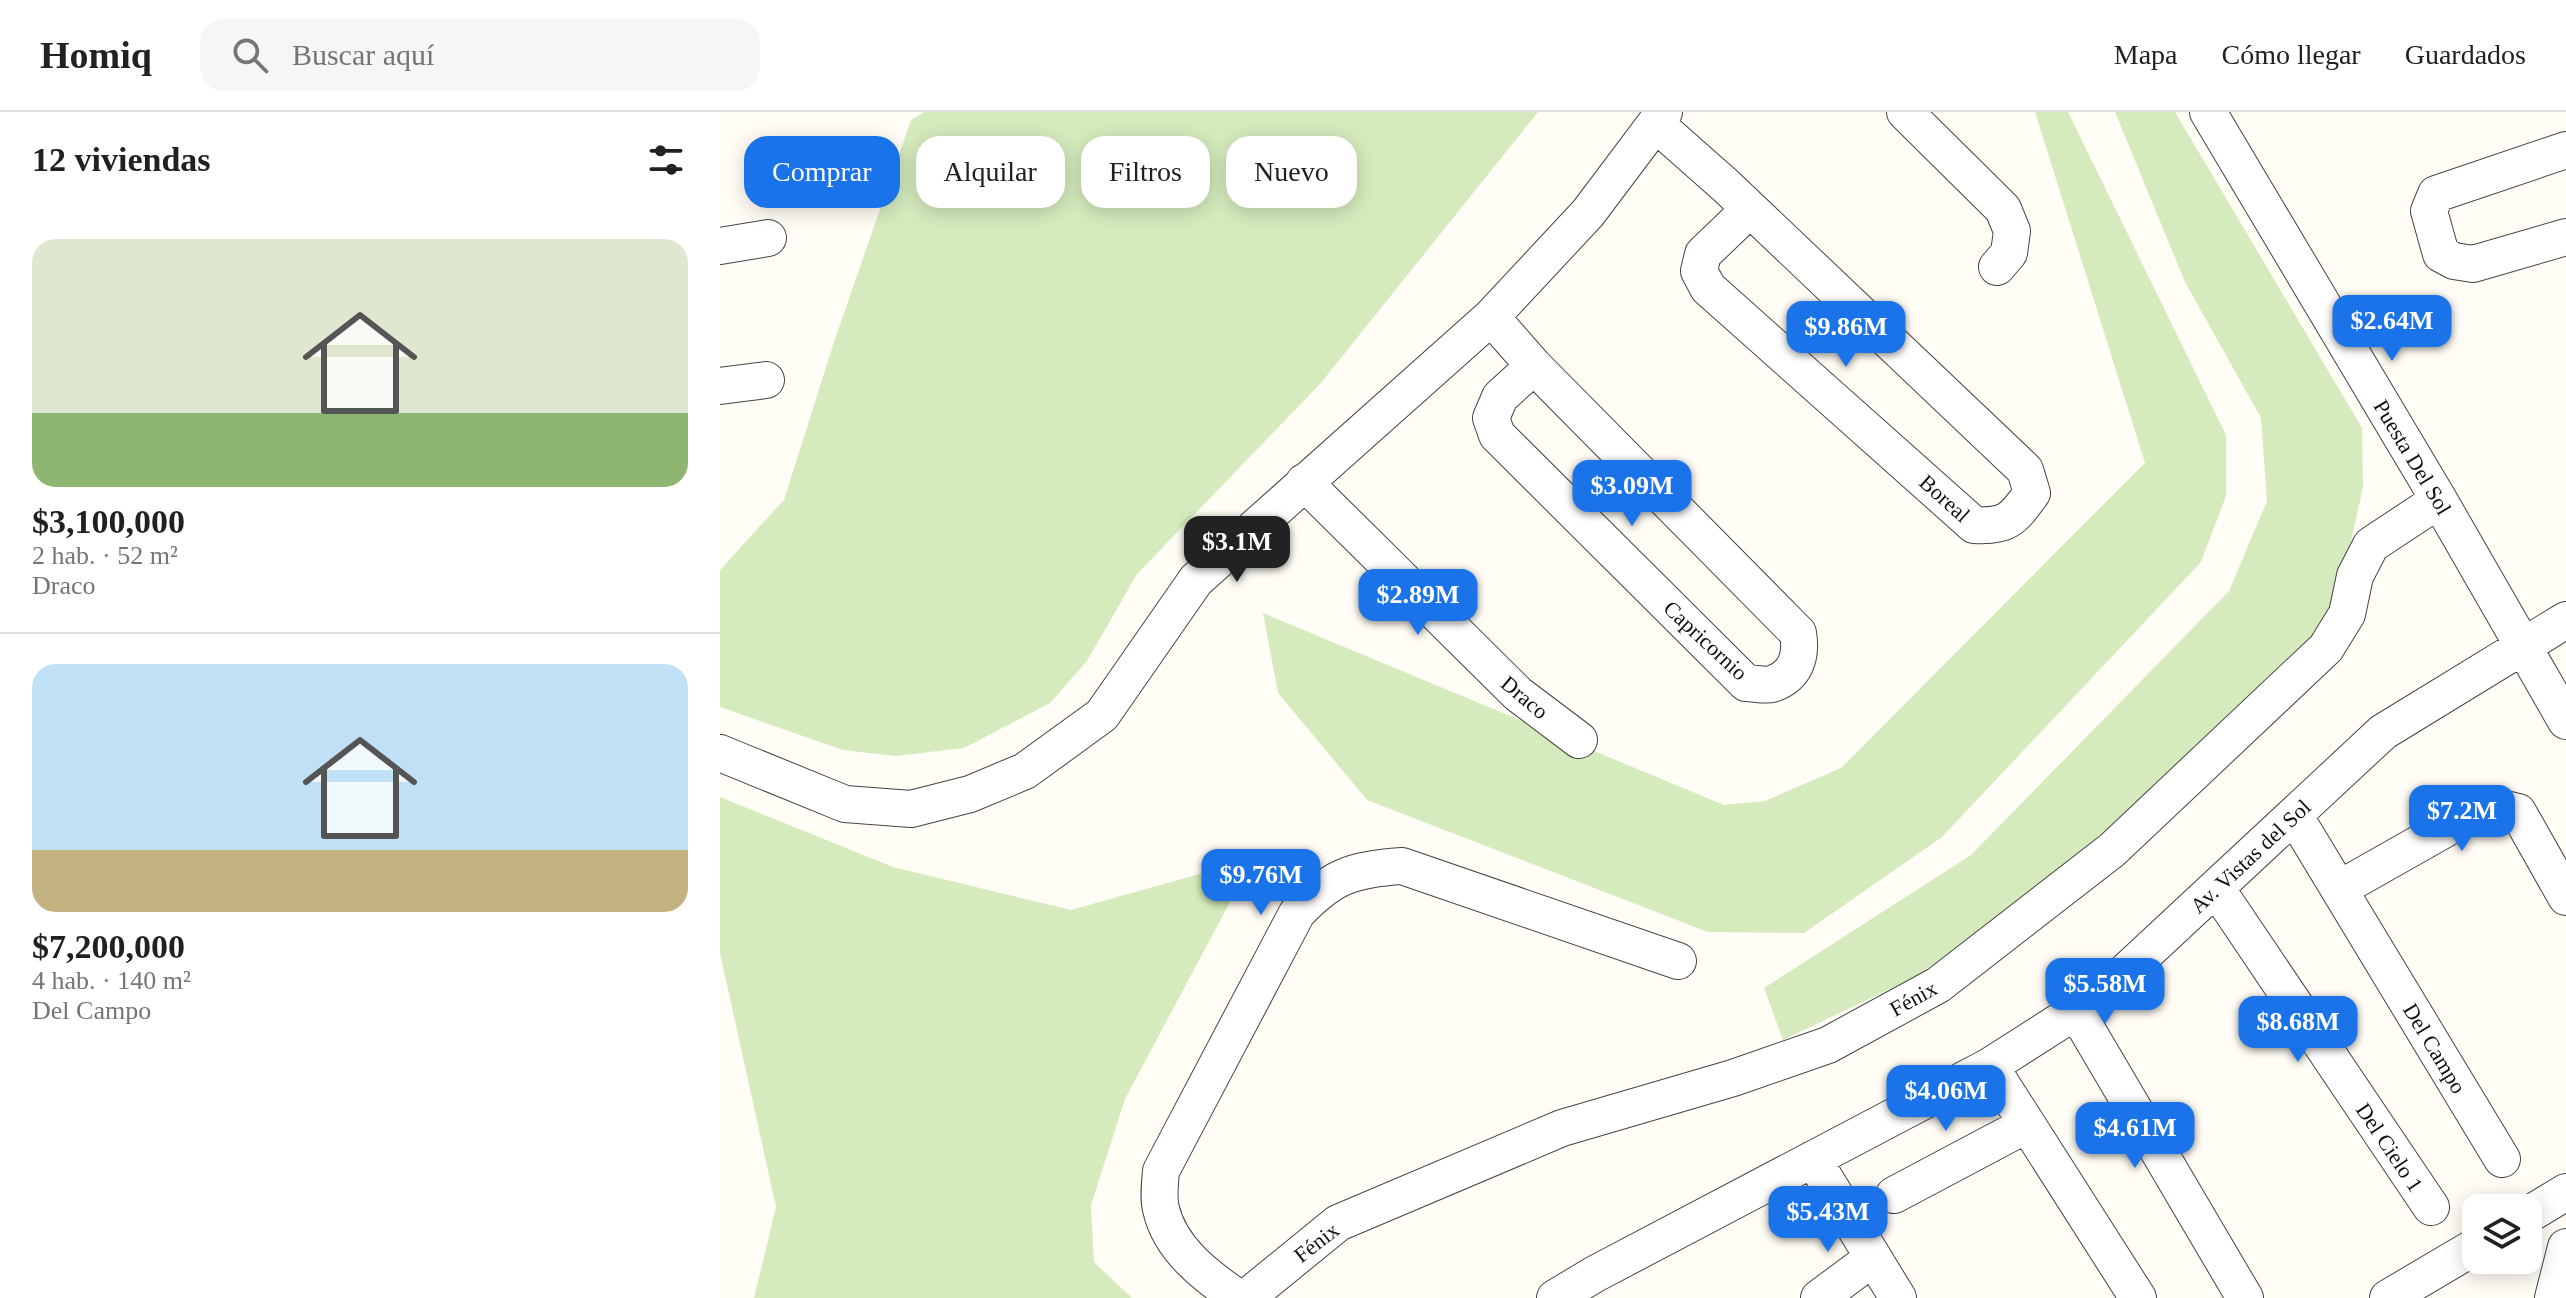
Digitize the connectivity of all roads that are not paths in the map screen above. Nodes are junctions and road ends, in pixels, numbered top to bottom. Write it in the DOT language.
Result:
graph roads {
  1 [pos="1905,112"];
  2 [pos="2208,112"];
  3 [pos="1660,118"];
  4 [pos="2566,150"];
  5 [pos="1750,209"];
  6 [pos="2566,237"];
  7 [pos="768,238"];
  8 [pos="720,246"];
  9 [pos="1997,267"];
  10 [pos="1491,317"];
  11 [pos="1534,366"];
  12 [pos="766,380"];
  13 [pos="720,386"];
  14 [pos="1304,482"];
  15 [pos="2439,500"];
  16 [pos="2566,620"];
  17 [pos="2523,645"];
  18 [pos="2566,721"];
  19 [pos="1579,740"];
  20 [pos="720,753"];
  21 [pos="2294,815"];
  22 [pos="2216,888"];
  23 [pos="2339,889"];
  24 [pos="2566,897"];
  25 [pos="1678,961"];
  26 [pos="2076,1011"];
  27 [pos="1990,1066"];
  28 [pos="2026,1125"];
  29 [pos="1813,1159"];
  30 [pos="2502,1159"];
  31 [pos="2566,1192"];
  32 [pos="1894,1195"];
  33 [pos="2431,1207"];
  34 [pos="2542,1207"];
  35 [pos="2566,1247"];
  36 [pos="2462,1254"];
  37 [pos="1873,1258"];
  38 [pos="1602,1286"];
  39 [pos="2132,1296"];
  40 [pos="1238,1298"];
  41 [pos="1246,1298"];
  42 [pos="1555,1298"];
  43 [pos="1819,1298"];
  44 [pos="1898,1298"];
  45 [pos="2245,1298"];
  46 [pos="2388,1298"];
  47 [pos="2553,1298"];
  1 -- 9 [label="street"];
  2 -- 15 [label="street, Puesta Del Sol"];
  3 -- 5 [label="street, Boreal"];
  3 -- 10 [label="street"];
  4 -- 6 [label="street"];
  5 -- 5 [label="street, Boreal"];
  7 -- 8 [label="street"];
  10 -- 11 [label="street, Capricornio"];
  10 -- 14 [label="street"];
  11 -- 11 [label="street, Capricornio"];
  12 -- 13 [label="street"];
  14 -- 19 [label="street, Draco"];
  14 -- 20 [label="street"];
  15 -- 17 [label="street, Puesta Del Sol"];
  15 -- 41 [label="street, Fénix"];
  16 -- 17 [label="street, Av. Vistas del Sol"];
  17 -- 18 [label="street, Puesta Del Sol"];
  17 -- 21 [label="street, Av. Vistas del Sol"];
  21 -- 22 [label="street, Av. Vistas del Sol"];
  21 -- 23 [label="street, Del Campo"];
  22 -- 26 [label="street, Av. Vistas del Sol"];
  22 -- 33 [label="street, Del Cielo 1"];
  23 -- 24 [label="street"];
  23 -- 30 [label="street, Del Campo"];
  25 -- 40 [label="street"];
  26 -- 27 [label="street, Av. Vistas del Sol"];
  26 -- 45 [label="street"];
  27 -- 28 [label="street"];
  27 -- 29 [label="street, Av. Vistas del Sol"];
  28 -- 32 [label="street"];
  28 -- 39 [label="street"];
  29 -- 37 [label="street"];
  29 -- 38 [label="street, Av. Vistas del Sol"];
  31 -- 34 [label="street"];
  35 -- 47 [label="street"];
  36 -- 46 [label="street"];
  37 -- 43 [label="street"];
  37 -- 44 [label="street"];
  38 -- 42 [label="street, Av. Vistas del Sol"];
}
